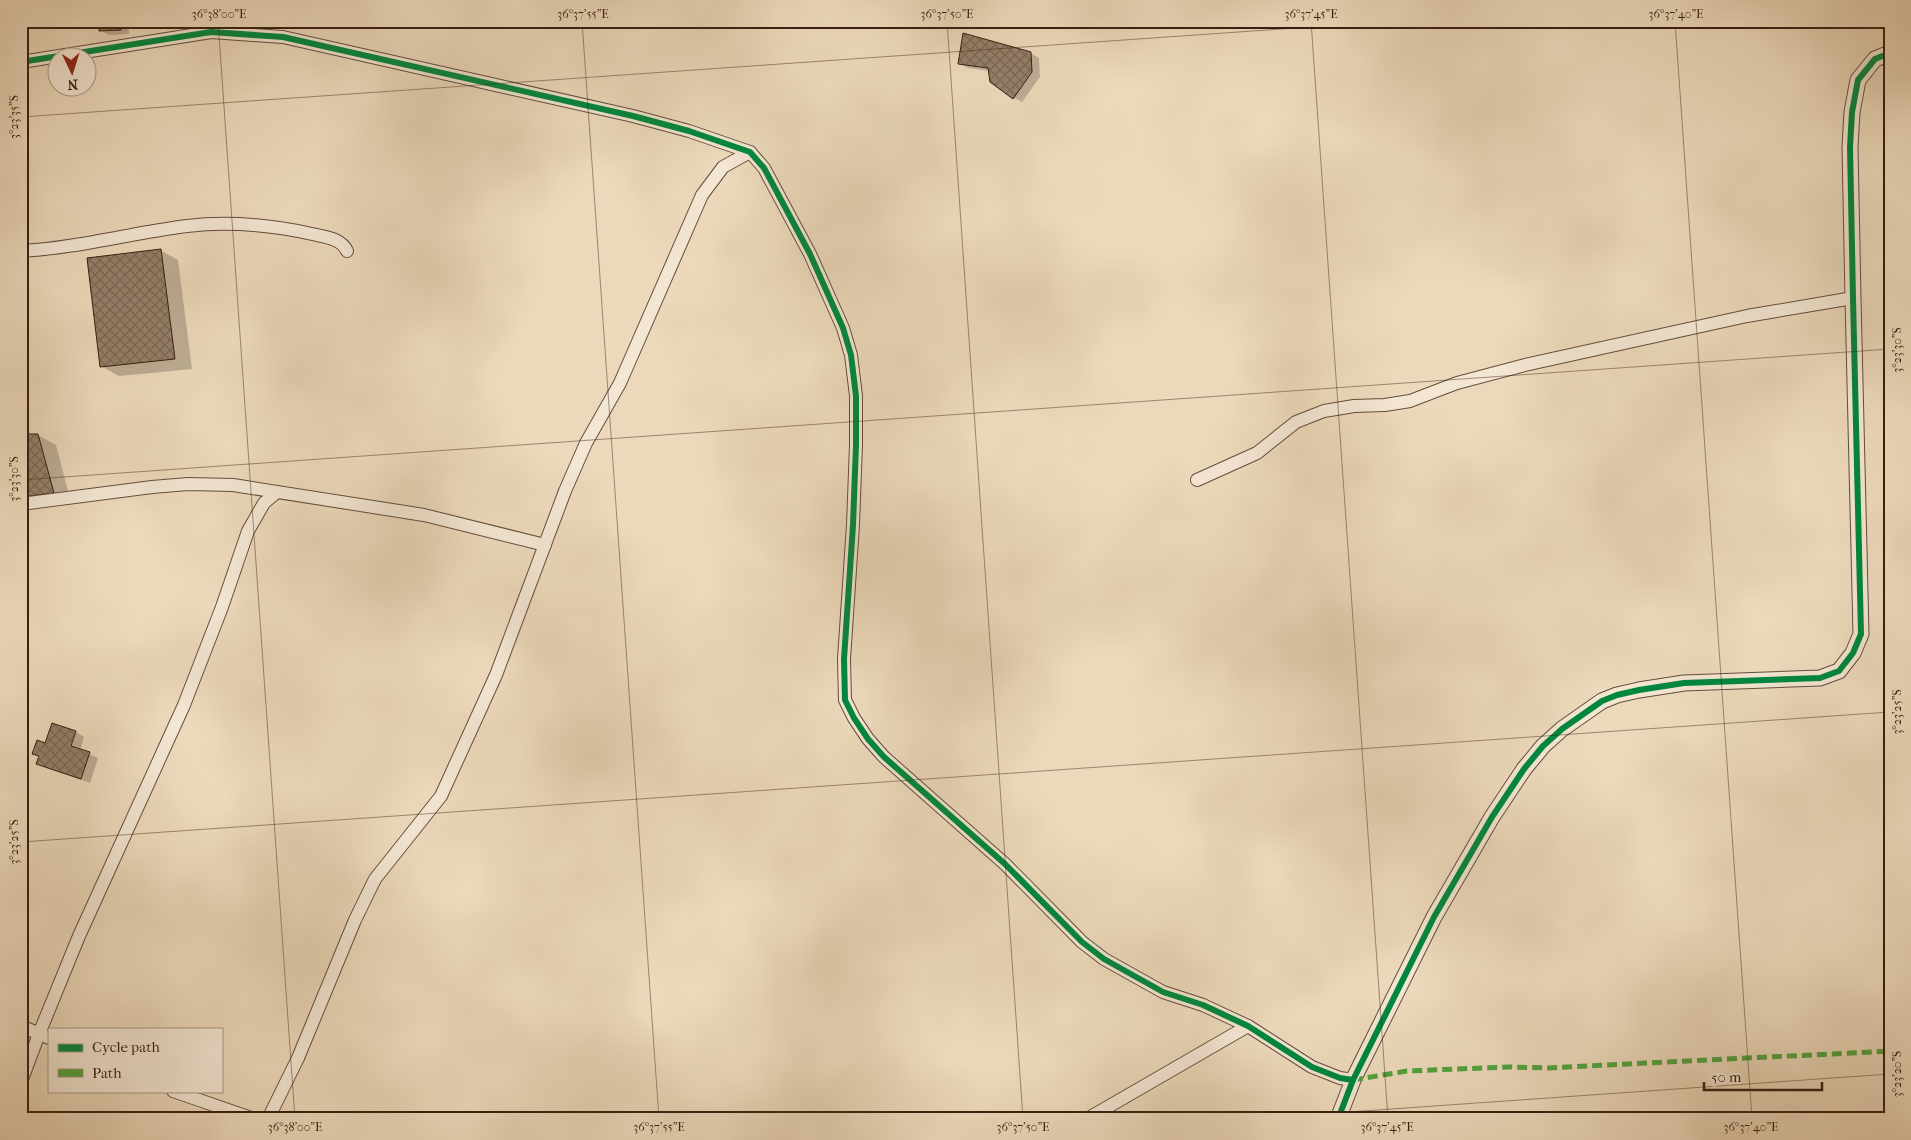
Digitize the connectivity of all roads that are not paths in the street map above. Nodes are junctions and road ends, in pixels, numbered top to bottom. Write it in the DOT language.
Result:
graph roads {
  1 [pos="210,27"];
  2 [pos="1890,53"];
  3 [pos="21,62"];
  4 [pos="750,152"];
  5 [pos="21,251"];
  6 [pos="347,251"];
  7 [pos="1852,298"];
  8 [pos="1197,480"];
  9 [pos="277,492"];
  10 [pos="21,504"];
  11 [pos="545,545"];
  12 [pos="21,1026"];
  13 [pos="1248,1026"];
  14 [pos="44,1036"];
  15 [pos="1353,1080"];
  16 [pos="21,1082"];
  17 [pos="176,1092"];
  18 [pos="254,1119"];
  19 [pos="268,1119"];
  20 [pos="1087,1119"];
  21 [pos="1338,1119"];
  1 -- 3 [label="street"];
  1 -- 4 [label="street"];
  2 -- 7 [label="street"];
  4 -- 11 [label="street"];
  4 -- 13 [label="street"];
  5 -- 6 [label="street"];
  7 -- 8 [label="street"];
  7 -- 15 [label="street"];
  9 -- 10 [label="street"];
  9 -- 11 [label="street"];
  9 -- 14 [label="street"];
  11 -- 19 [label="street"];
  12 -- 14 [label="street"];
  13 -- 15 [label="street"];
  13 -- 20 [label="street"];
  14 -- 16 [label="street"];
  15 -- 21 [label="street"];
  17 -- 18 [label="street"];
}
